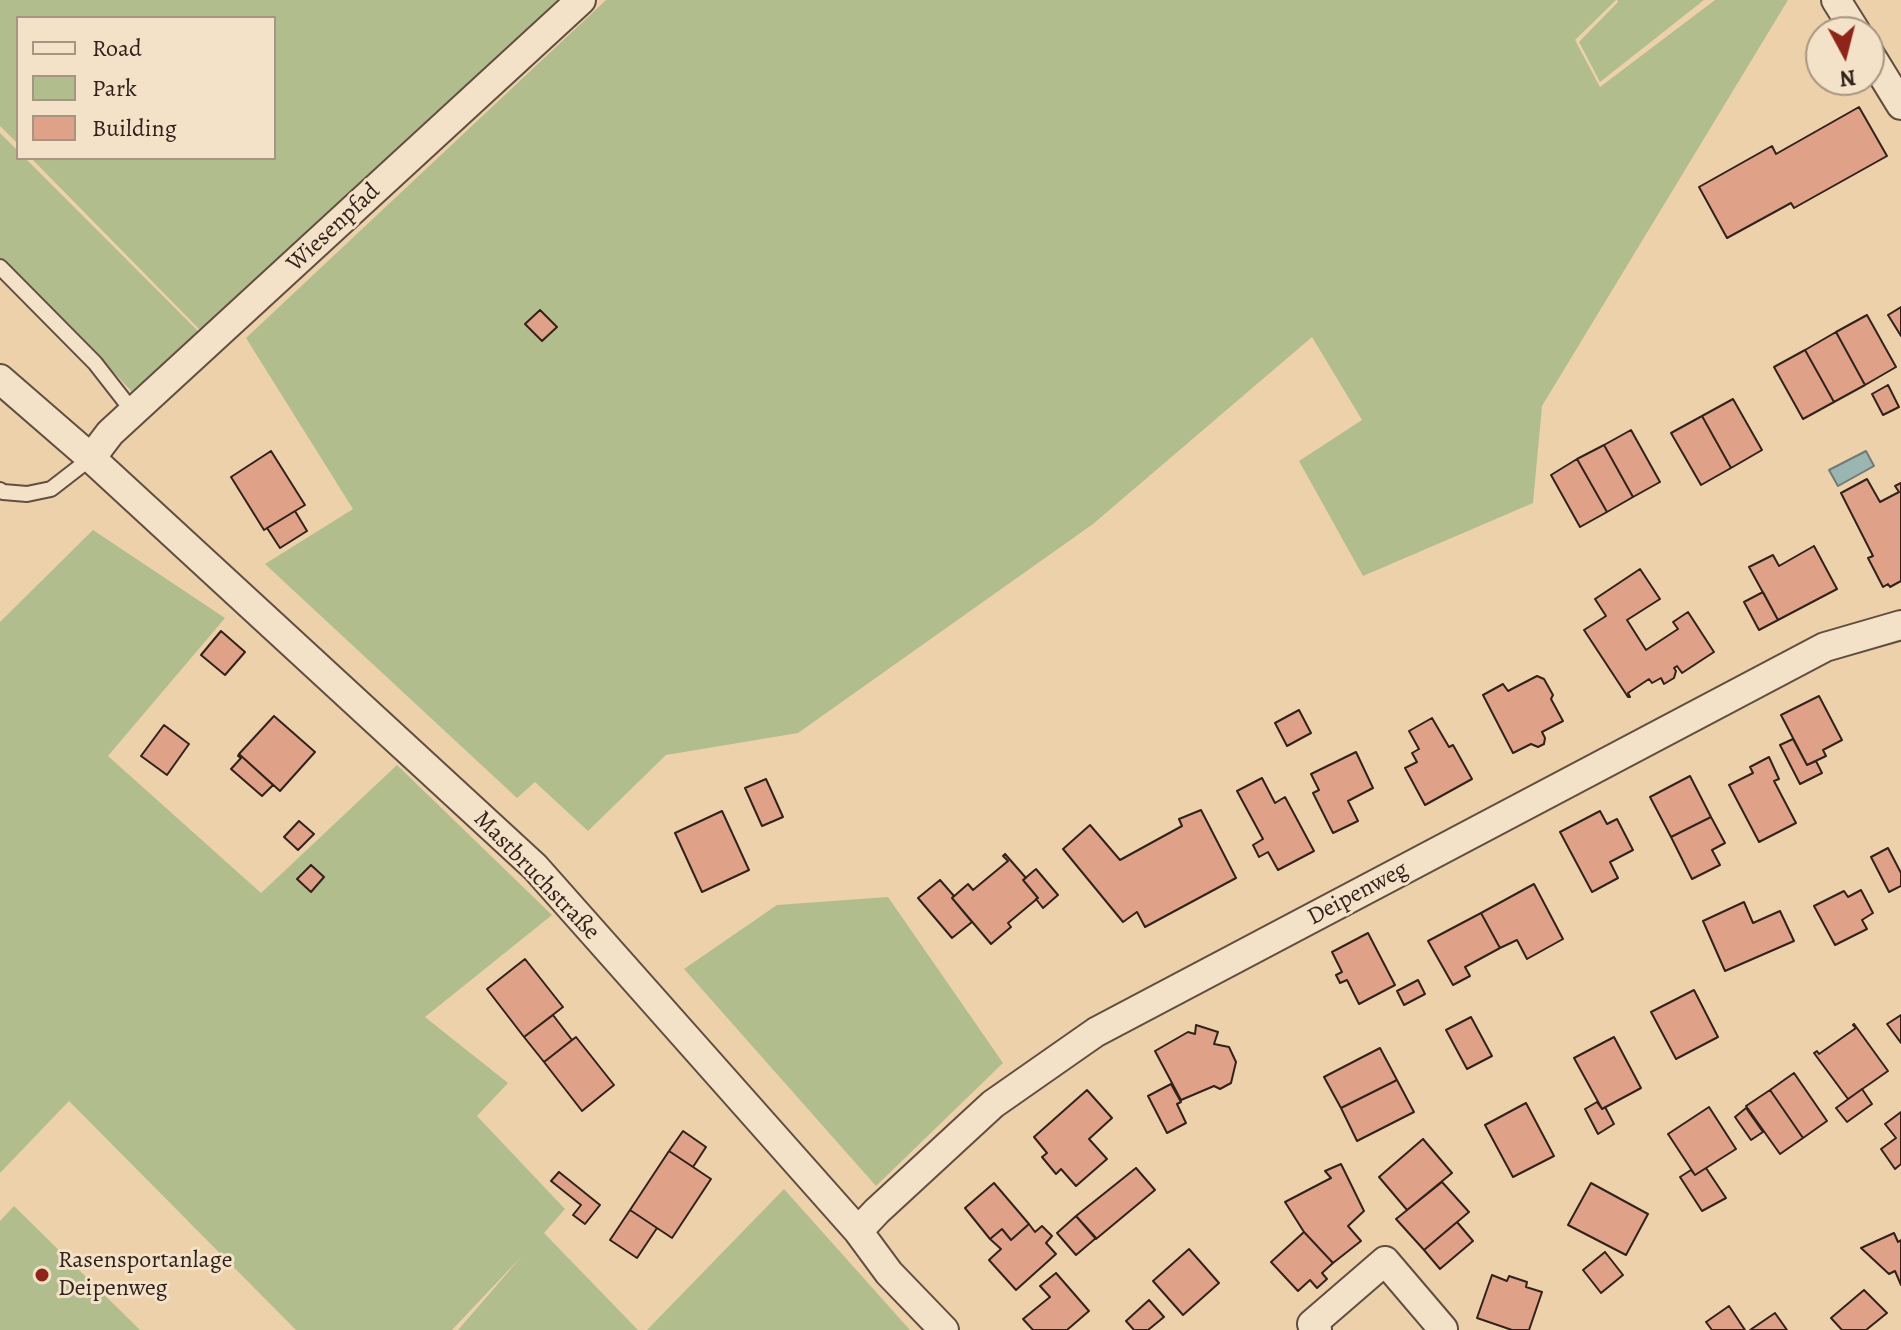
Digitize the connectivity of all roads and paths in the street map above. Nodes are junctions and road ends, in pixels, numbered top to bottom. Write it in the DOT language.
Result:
graph roads {
  1 [pos="581,0"];
  2 [pos="1885,79"];
  3 [pos="1901,105"];
  4 [pos="0,267"];
  5 [pos="0,379"];
  6 [pos="134,413"];
  7 [pos="91,458"];
  8 [pos="0,490"];
  9 [pos="1901,625"];
  10 [pos="858,1231"];
  11 [pos="944,1330"];
  12 [pos="1317,1330"];
  13 [pos="1442,1330"];
  1 -- 6 [label="street, Wiesenpfad"];
  2 -- 3 [label="street"];
  4 -- 6 [label="lane"];
  5 -- 7 [label="street, Mastbruchstraße"];
  6 -- 7 [label="street, Wiesenpfad"];
  7 -- 8 [label="lane"];
  7 -- 10 [label="street, Mastbruchstraße"];
  9 -- 10 [label="street, Deipenweg"];
  10 -- 11 [label="street, Mastbruchstraße"];
  12 -- 13 [label="street"];
}
